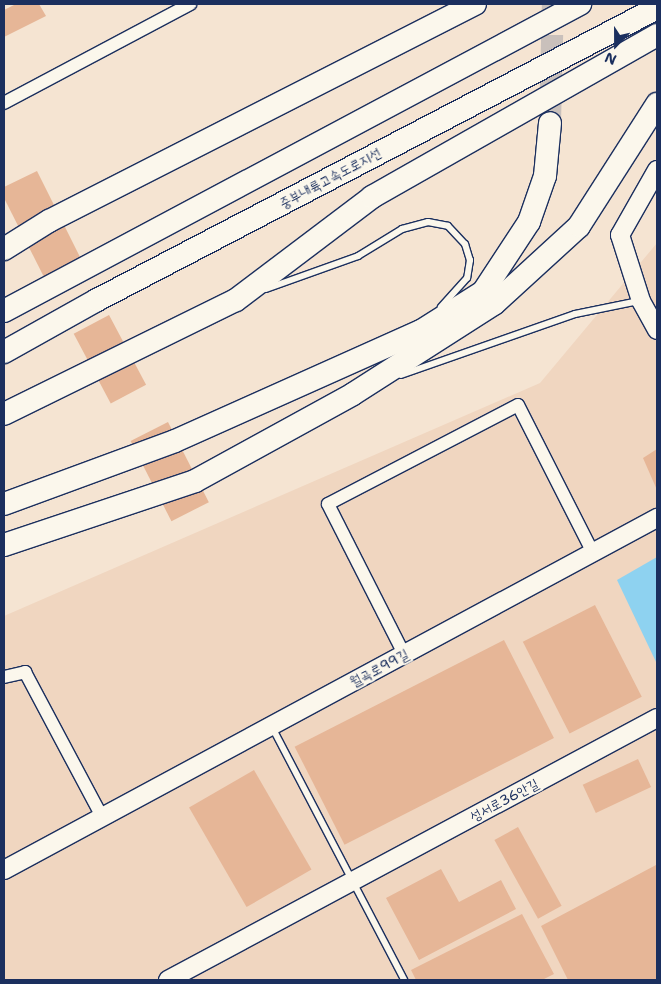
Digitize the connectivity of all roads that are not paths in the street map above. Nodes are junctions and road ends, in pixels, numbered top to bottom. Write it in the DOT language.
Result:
graph roads {
  1 [pos="190,4"];
  2 [pos="475,4"];
  3 [pos="580,4"];
  4 [pos="657,8"];
  5 [pos="657,35"];
  6 [pos="4,103"];
  7 [pos="657,104"];
  8 [pos="550,123"];
  9 [pos="657,170"];
  10 [pos="4,248"];
  11 [pos="236,300"];
  12 [pos="641,301"];
  13 [pos="4,311"];
  14 [pos="657,330"];
  15 [pos="421,331"];
  16 [pos="4,352"];
  17 [pos="353,394"];
  18 [pos="4,414"];
  19 [pos="4,504"];
  20 [pos="657,518"];
  21 [pos="4,545"];
  22 [pos="593,553"];
  23 [pos="404,654"];
  24 [pos="4,677"];
  25 [pos="657,718"];
  26 [pos="272,725"];
  27 [pos="102,817"];
  28 [pos="4,870"];
  29 [pos="351,883"];
  30 [pos="168,980"];
  31 [pos="404,980"];
  1 -- 6 [label="street"];
  2 -- 10 [label="highway"];
  3 -- 13 [label="highway"];
  4 -- 16 [label="highway, 중부내륙고속도로지선"];
  5 -- 11 [label="highway"];
  7 -- 17 [label="highway"];
  8 -- 15 [label="highway"];
  9 -- 12 [label="main road"];
  11 -- 15 [label="lane"];
  11 -- 18 [label="highway"];
  12 -- 14 [label="main road"];
  12 -- 17 [label="lane"];
  15 -- 19 [label="highway"];
  17 -- 21 [label="highway"];
  20 -- 22 [label="main road, 월곡로99길"];
  22 -- 23 [label="main road, 월곡로99길"];
  22 -- 23 [label="street"];
  23 -- 26 [label="main road, 월곡로99길"];
  24 -- 27 [label="street"];
  25 -- 29 [label="main road, 성서로36안길"];
  26 -- 27 [label="main road, 월곡로99길"];
  26 -- 29 [label="lane"];
  27 -- 28 [label="main road, 월곡로99길"];
  29 -- 30 [label="main road, 성서로36안길"];
  29 -- 31 [label="lane"];
}
